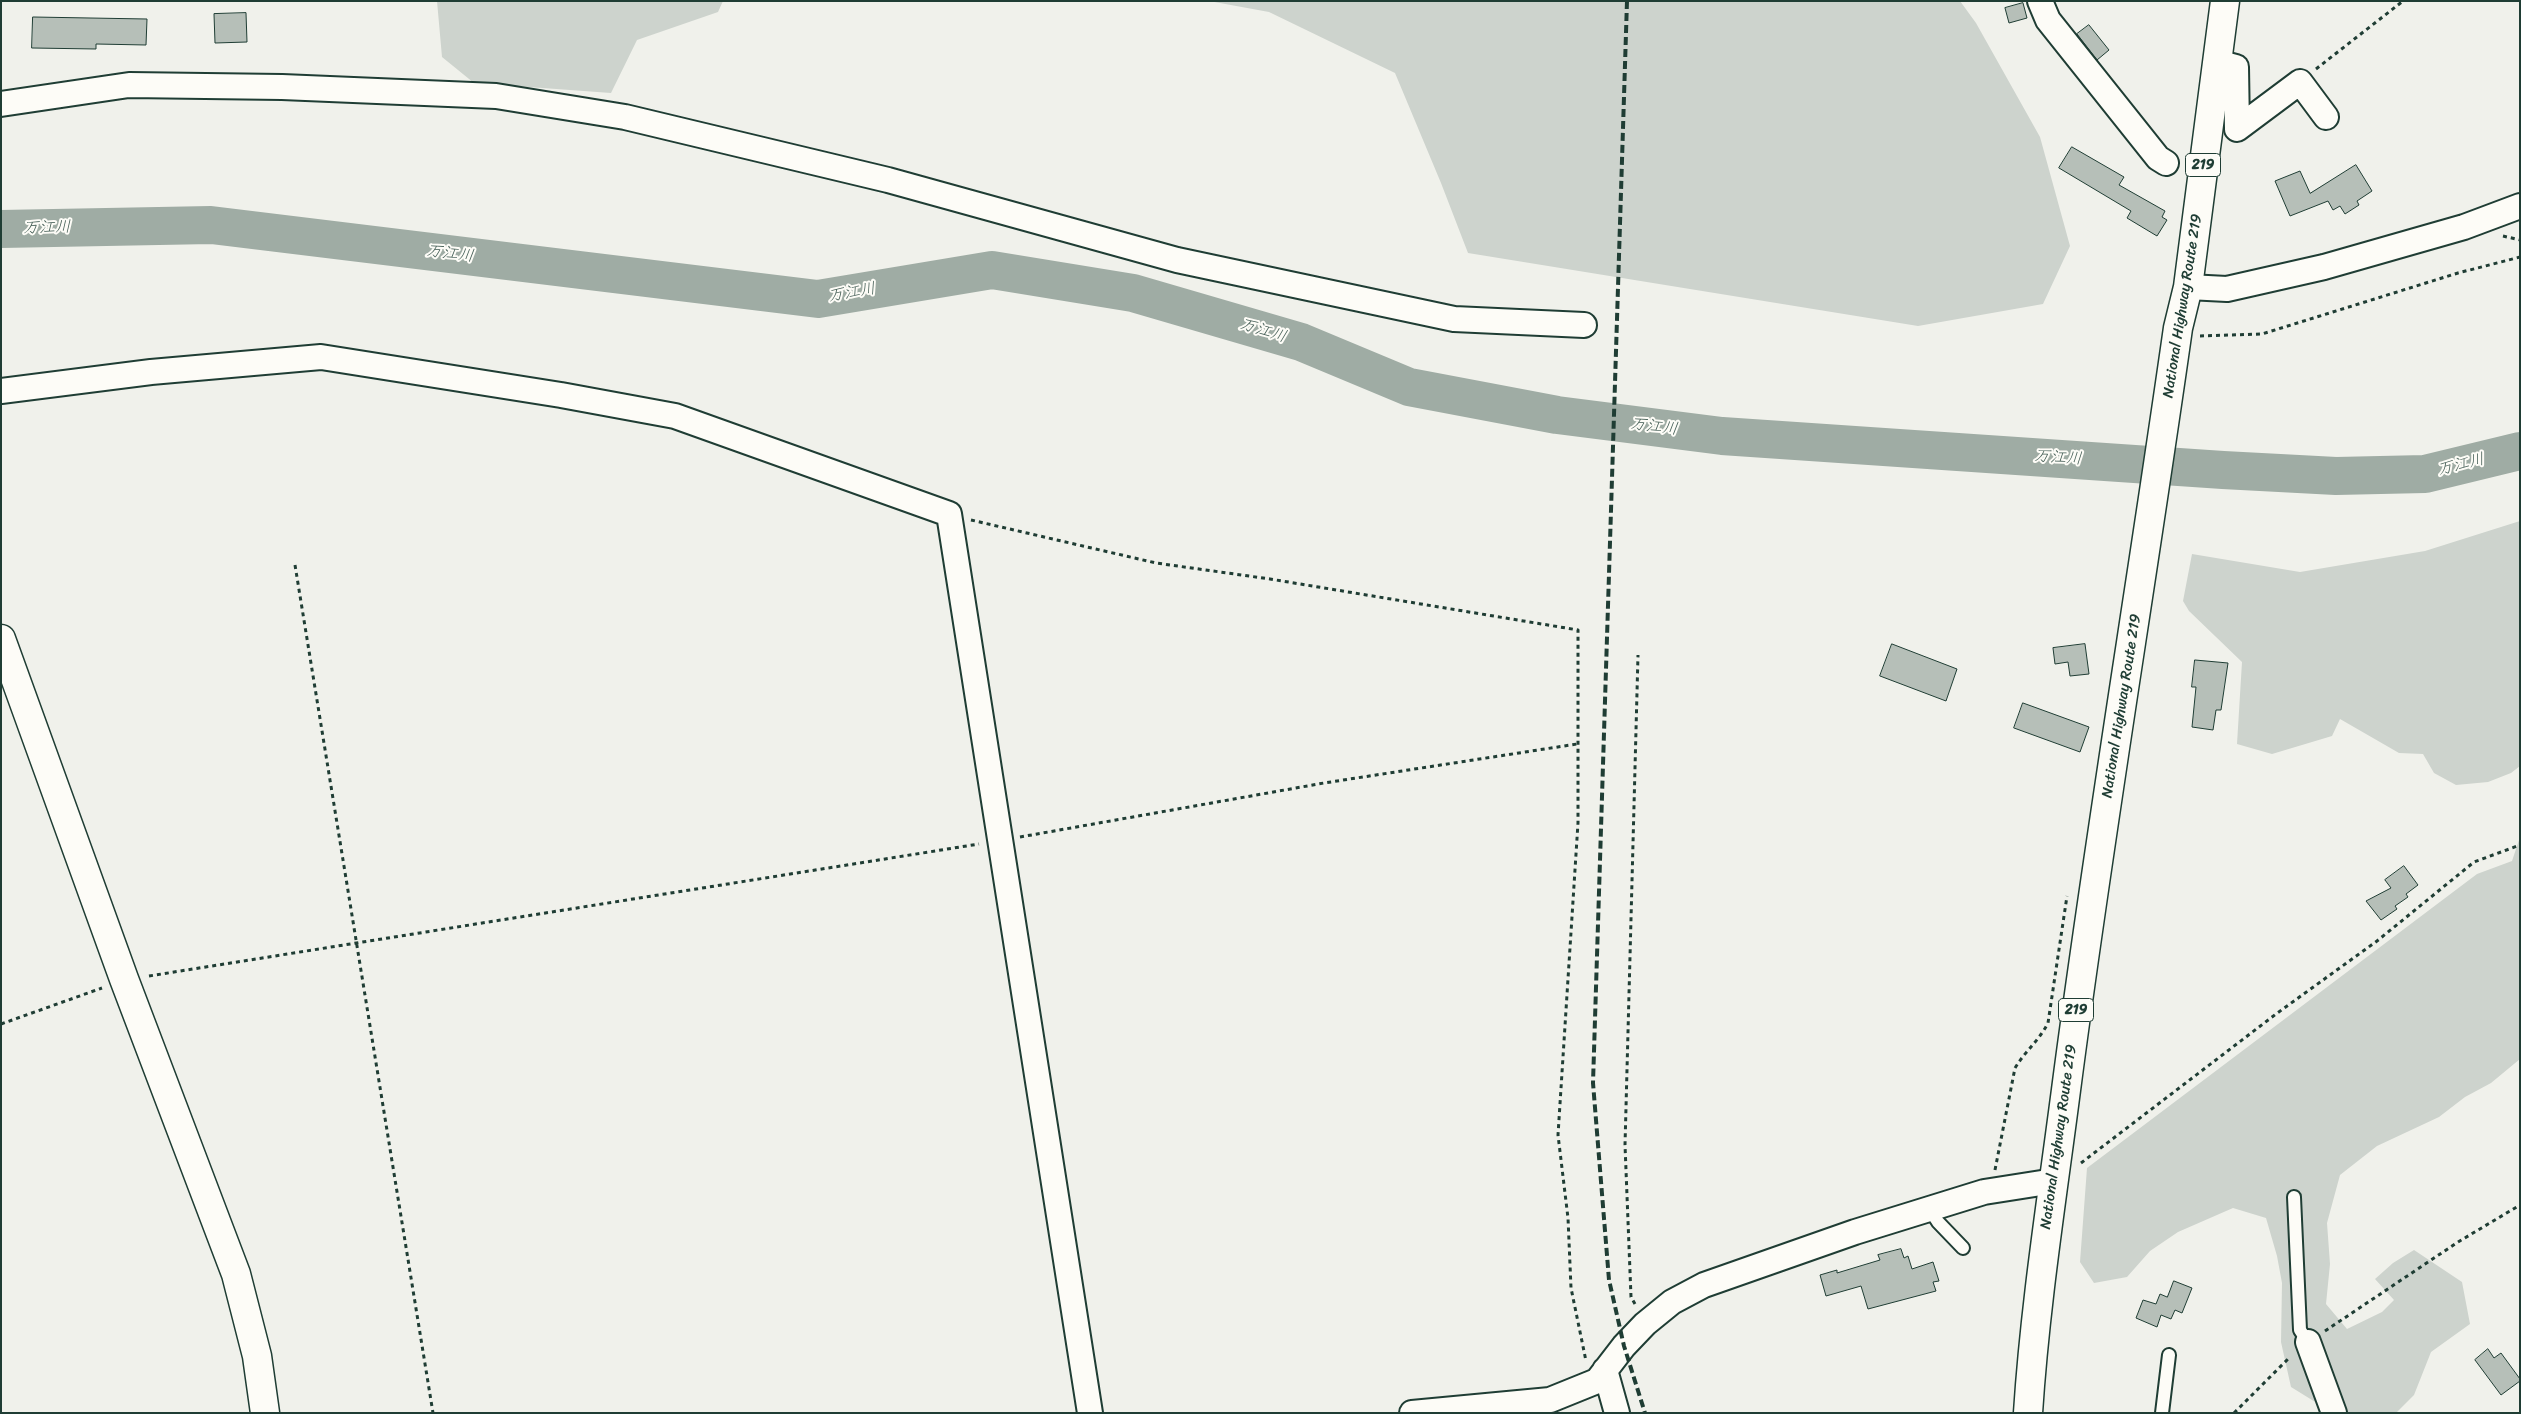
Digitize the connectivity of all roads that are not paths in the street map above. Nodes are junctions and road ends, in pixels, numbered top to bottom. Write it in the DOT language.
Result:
graph roads {
  1 [pos="2040,1"];
  2 [pos="2225,1"];
  3 [pos="2217,62"];
  4 [pos="1,104"];
  5 [pos="2326,117"];
  6 [pos="2166,163"];
  7 [pos="2520,206"];
  8 [pos="2188,287"];
  9 [pos="1584,325"];
  10 [pos="1,391"];
  11 [pos="1,639"];
  12 [pos="2054,1181"];
  13 [pos="2294,1197"];
  14 [pos="1930,1208"];
  15 [pos="1963,1248"];
  16 [pos="2308,1342"];
  17 [pos="2170,1355"];
  18 [pos="1601,1376"];
  19 [pos="265,1413"];
  20 [pos="1090,1413"];
  21 [pos="1412,1413"];
  22 [pos="1617,1413"];
  23 [pos="2028,1413"];
  24 [pos="2162,1413"];
  25 [pos="2334,1413"];
  1 -- 6 [label="street"];
  2 -- 3 [label="main road, National Highway Route 219 / 219"];
  3 -- 5 [label="street"];
  3 -- 8 [label="main road, National Highway Route 219 / 219"];
  4 -- 9 [label="street"];
  7 -- 8 [label="street"];
  8 -- 12 [label="main road, National Highway Route 219 / 219"];
  10 -- 20 [label="street"];
  11 -- 19 [label="main road"];
  12 -- 14 [label="street"];
  12 -- 23 [label="main road, National Highway Route 219 / 219"];
  13 -- 16 [label="lane"];
  14 -- 15 [label="lane"];
  14 -- 18 [label="street"];
  16 -- 25 [label="street"];
  17 -- 24 [label="lane"];
  18 -- 21 [label="street"];
  18 -- 22 [label="street"];
}
